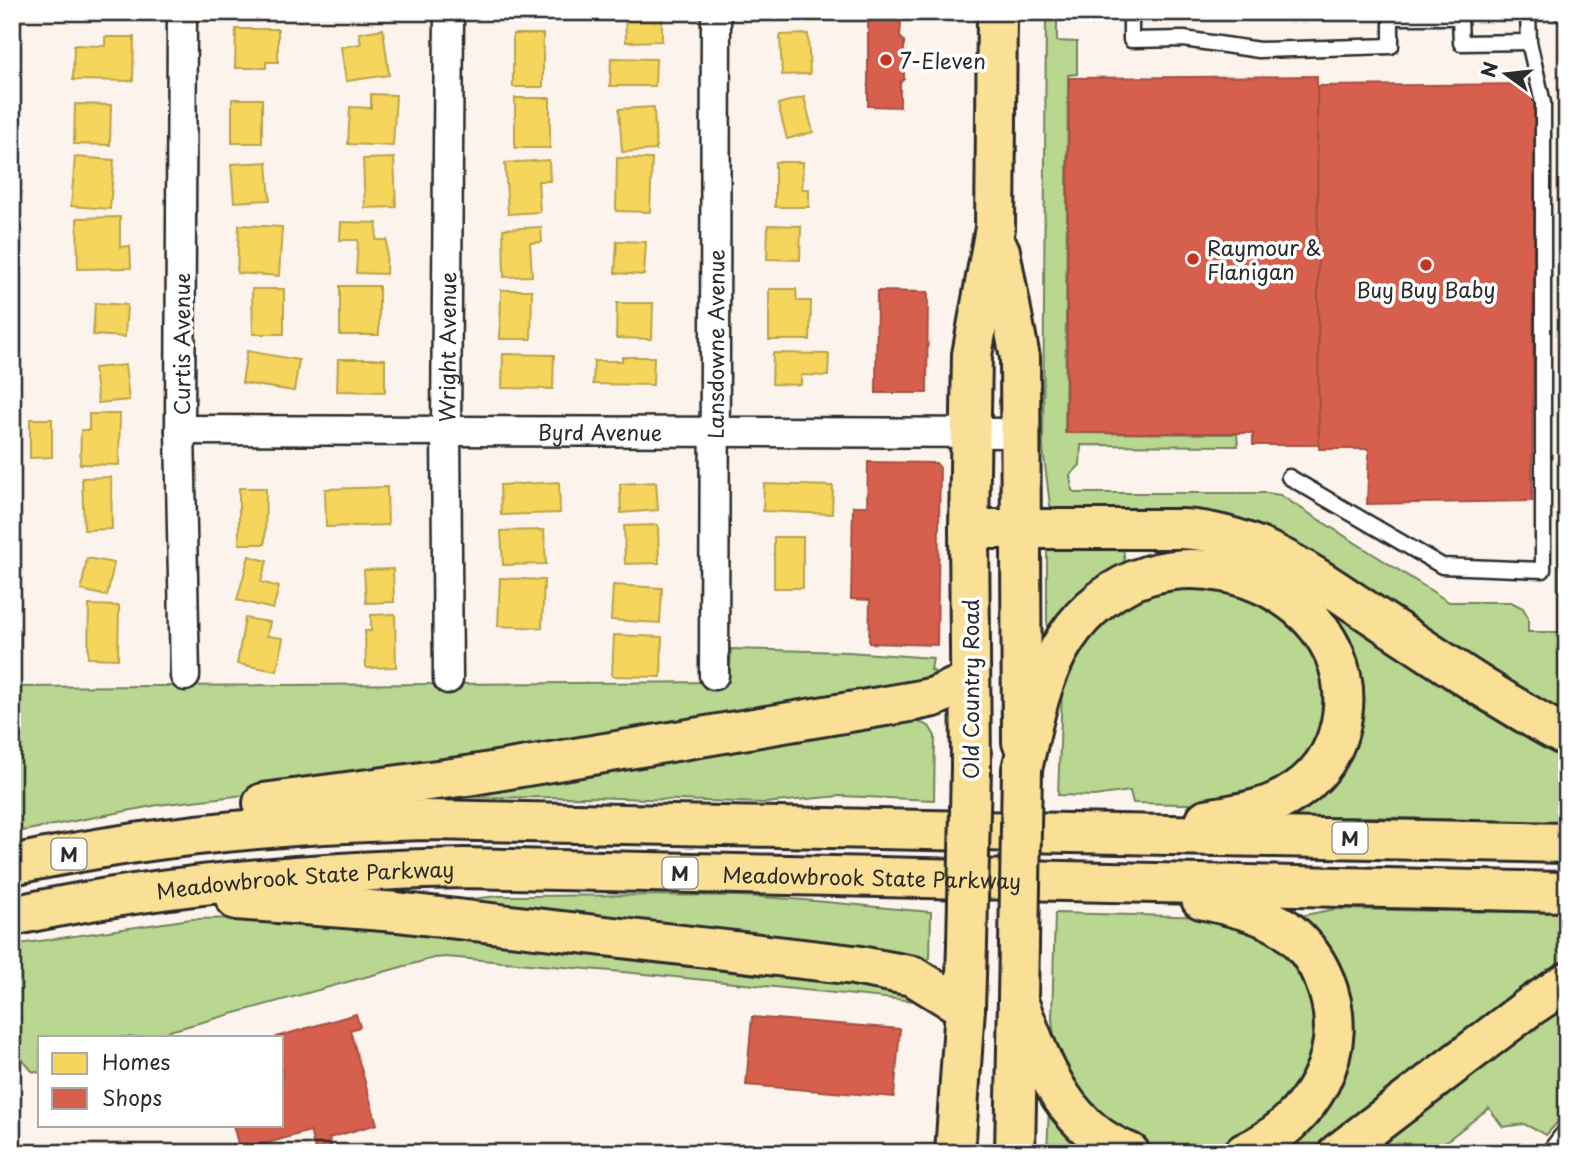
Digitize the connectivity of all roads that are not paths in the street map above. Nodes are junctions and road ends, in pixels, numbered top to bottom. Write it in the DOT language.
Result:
graph roads {
  1 [pos="182,12"];
  2 [pos="449,12"];
  3 [pos="716,12"];
  4 [pos="996,12"];
  5 [pos="1131,12"];
  6 [pos="1528,12"];
  7 [pos="1529,42"];
  8 [pos="995,228"];
  9 [pos="180,430"];
  10 [pos="446,431"];
  11 [pos="714,432"];
  12 [pos="971,433"];
  13 [pos="1020,433"];
  14 [pos="1289,477"];
  15 [pos="969,529"];
  16 [pos="1020,529"];
  17 [pos="185,676"];
  18 [pos="714,676"];
  19 [pos="448,679"];
  20 [pos="970,681"];
  21 [pos="1567,737"];
  22 [pos="1022,769"];
  23 [pos="1133,833"];
  24 [pos="1567,843"];
  25 [pos="126,844"];
  26 [pos="12,864"];
  27 [pos="1145,884"];
  28 [pos="1567,892"];
  29 [pos="123,895"];
  30 [pos="12,916"];
  31 [pos="1567,982"];
  32 [pos="1018,1001"];
  33 [pos="965,1008"];
  34 [pos="1567,1140"];
  35 [pos="1567,1149"];
  36 [pos="955,1153"];
  37 [pos="1015,1153"];
  38 [pos="1130,1153"];
  39 [pos="1244,1153"];
  40 [pos="1338,1153"];
  41 [pos="1557,1153"];
  1 -- 9 [label="street, Curtis Avenue"];
  2 -- 10 [label="street, Wright Avenue"];
  3 -- 11 [label="street, Lansdowne Avenue"];
  4 -- 8 [label="main road, Old Country Road"];
  5 -- 7 [label="lane"];
  6 -- 7 [label="lane"];
  7 -- 14 [label="lane"];
  8 -- 12 [label="main road, Old Country Road"];
  8 -- 13 [label="main road, Old Country Road"];
  9 -- 10 [label="street, Byrd Avenue"];
  9 -- 17 [label="street, Curtis Avenue"];
  10 -- 11 [label="street, Byrd Avenue"];
  10 -- 19 [label="street, Wright Avenue"];
  11 -- 12 [label="street, Byrd Avenue"];
  11 -- 18 [label="street, Lansdowne Avenue"];
  12 -- 13 [label="street, Byrd Avenue"];
  12 -- 15 [label="main road, Old Country Road"];
  13 -- 16 [label="main road, Old Country Road"];
  15 -- 16 [label="main road"];
  15 -- 20 [label="main road, Old Country Road"];
  16 -- 21 [label="main road"];
  16 -- 22 [label="main road, Old Country Road"];
  20 -- 25 [label="main road"];
  20 -- 33 [label="main road, Old Country Road, bridge"];
  22 -- 23 [label="main road"];
  22 -- 32 [label="main road, Old Country Road, bridge"];
  23 -- 24 [label="main road, M"];
  23 -- 25 [label="main road, M"];
  25 -- 26 [label="main road, M"];
  27 -- 28 [label="main road, Meadowbrook State Parkway / M"];
  27 -- 29 [label="main road, Meadowbrook State Parkway / M"];
  27 -- 39 [label="main road"];
  29 -- 30 [label="main road, Meadowbrook State Parkway / M"];
  29 -- 33 [label="main road"];
  31 -- 40 [label="main road"];
  32 -- 37 [label="main road, Old Country Road"];
  32 -- 38 [label="main road"];
  33 -- 36 [label="main road, Old Country Road"];
  34 -- 41 [label="street"];
  35 -- 41 [label="street"];
}
